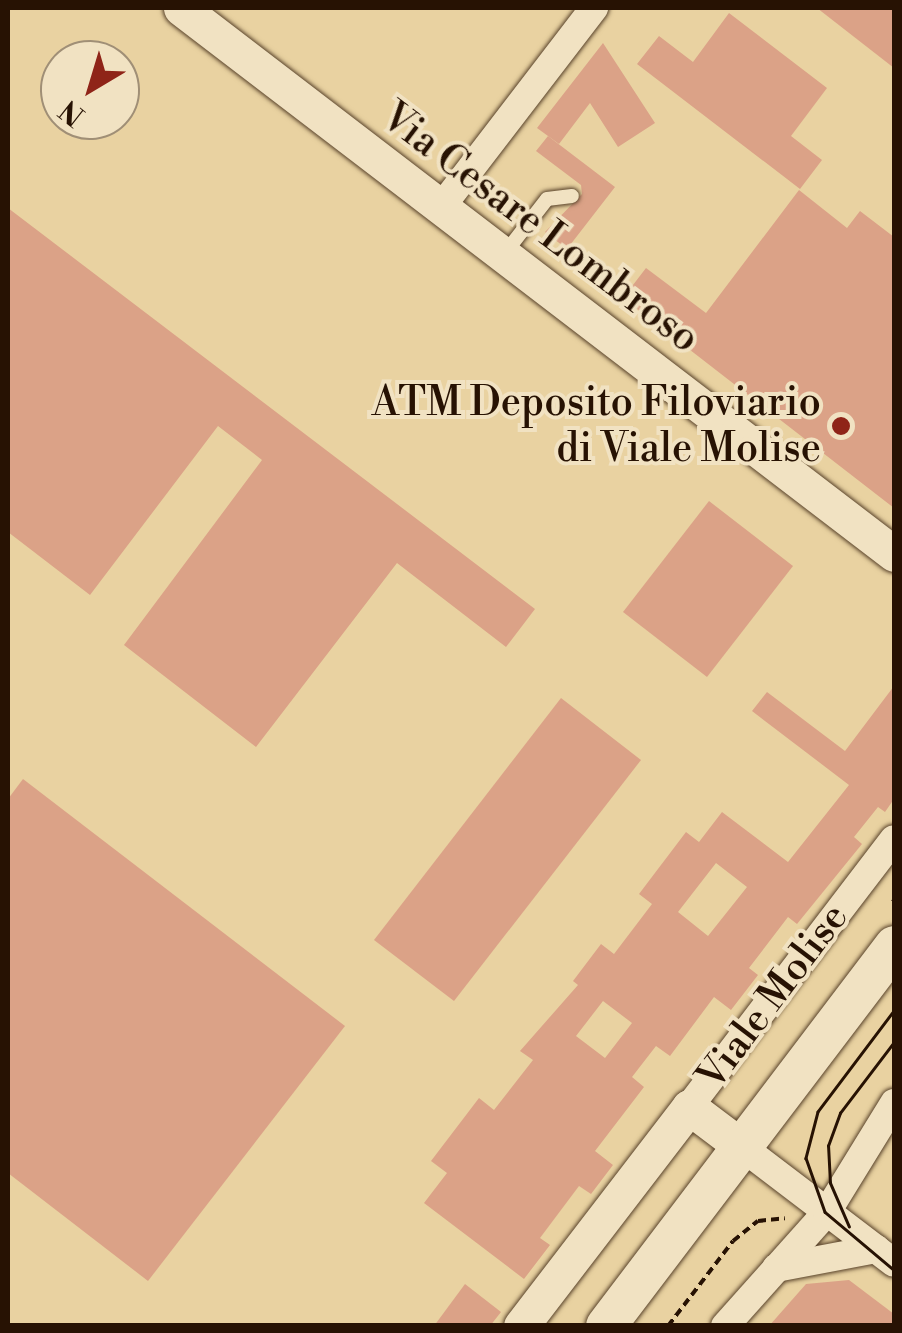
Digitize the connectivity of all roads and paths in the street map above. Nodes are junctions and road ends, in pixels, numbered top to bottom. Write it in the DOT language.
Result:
graph roads {
  1 [pos="181,8"];
  2 [pos="594,8"];
  3 [pos="572,196"];
  4 [pos="442,206"];
  5 [pos="504,254"];
  6 [pos="894,554"];
  7 [pos="894,839"];
  8 [pos="894,946"];
  9 [pos="894,1103"];
  10 [pos="689,1107"];
  11 [pos="742,1147"];
  12 [pos="827,1212"];
  13 [pos="885,1256"];
  14 [pos="776,1268"];
  15 [pos="521,1326"];
  16 [pos="606,1326"];
  17 [pos="668,1326"];
  18 [pos="725,1326"];
  1 -- 4 [label="street, Via Cesare Lombroso"];
  2 -- 4 [label="street"];
  3 -- 5 [label="lane"];
  4 -- 5 [label="street, Via Cesare Lombroso"];
  5 -- 6 [label="street, Via Cesare Lombroso"];
  7 -- 10 [label="street, Viale Molise"];
  8 -- 11 [label="main road, Viale Molise"];
  9 -- 12 [label="street"];
  10 -- 11 [label="street, Viale Molise"];
  10 -- 15 [label="street, Viale Molise"];
  11 -- 12 [label="street, Viale Molise"];
  11 -- 16 [label="main road, Viale Molise"];
  12 -- 13 [label="street, Viale Molise"];
  12 -- 14 [label="street"];
  12 -- 17 [label="path"];
  13 -- 14 [label="street"];
  14 -- 18 [label="street"];
}
